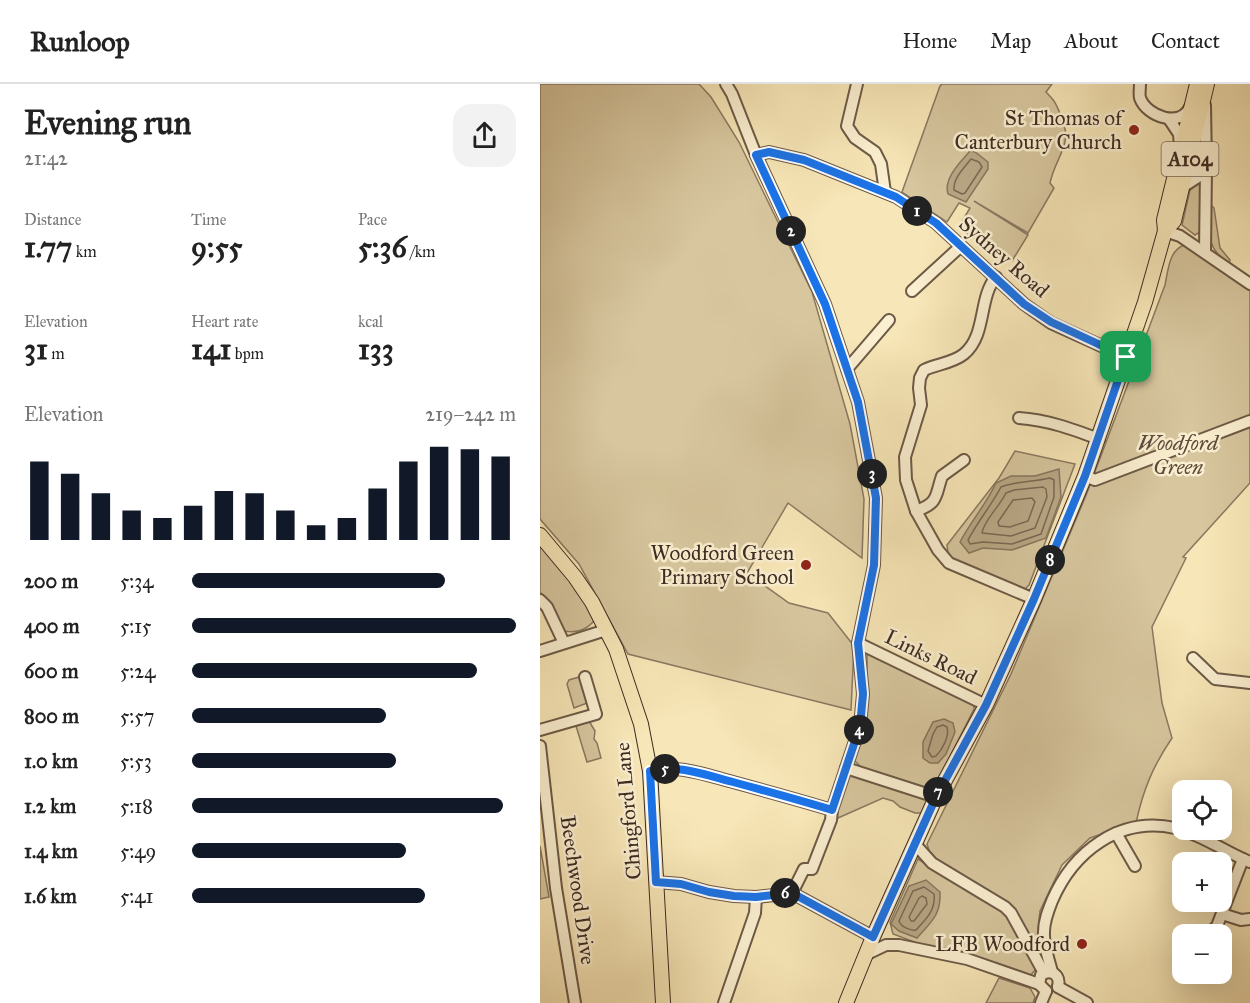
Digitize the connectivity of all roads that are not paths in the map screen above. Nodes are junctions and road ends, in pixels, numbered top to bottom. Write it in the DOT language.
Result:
graph roads {
  1 [pos="726,84"];
  2 [pos="857,84"];
  3 [pos="1140,84"];
  4 [pos="1200,92"];
  5 [pos="1168,119"];
  6 [pos="1180,153"];
  7 [pos="756,155"];
  8 [pos="1206,166"];
  9 [pos="1184,186"];
  10 [pos="885,192"];
  11 [pos="1166,231"];
  12 [pos="961,246"];
  13 [pos="1205,252"];
  14 [pos="996,277"];
  15 [pos="1250,284"];
  16 [pos="912,291"];
  17 [pos="889,320"];
  18 [pos="1126,357"];
  19 [pos="847,369"];
  20 [pos="1019,418"];
  21 [pos="1250,421"];
  22 [pos="1099,439"];
  23 [pos="964,460"];
  24 [pos="1085,476"];
  25 [pos="916,511"];
  26 [pos="540,535"];
  27 [pos="1034,599"];
  28 [pos="540,600"];
  29 [pos="606,630"];
  30 [pos="858,643"];
  31 [pos="564,644"];
  32 [pos="540,651"];
  33 [pos="1193,658"];
  34 [pos="585,676"];
  35 [pos="1250,683"];
  36 [pos="986,705"];
  37 [pos="540,730"];
  38 [pos="540,746"];
  39 [pos="846,768"];
  40 [pos="650,771"];
  41 [pos="936,797"];
  42 [pos="832,810"];
  43 [pos="1116,833"];
  44 [pos="915,844"];
  45 [pos="1247,861"];
  46 [pos="1135,866"];
  47 [pos="656,882"];
  48 [pos="792,893"];
  49 [pos="756,897"];
  50 [pos="1222,914"];
  51 [pos="1250,919"];
  52 [pos="1218,924"];
  53 [pos="873,937"];
  54 [pos="1045,948"];
  55 [pos="1032,954"];
  56 [pos="865,955"];
  57 [pos="1048,973"];
  58 [pos="1058,987"];
  59 [pos="1043,988"];
  60 [pos="576,1003"];
  61 [pos="663,1003"];
  62 [pos="724,1003"];
  63 [pos="846,1003"];
  64 [pos="1041,1003"];
  65 [pos="1087,1003"];
  1 -- 7 [label="street"];
  2 -- 10 [label="street"];
  3 -- 5 [label="street"];
  4 -- 5 [label="street"];
  4 -- 6 [label="main road, A104"];
  4 -- 8 [label="street"];
  4 -- 9 [label="main road, A104"];
  5 -- 6 [label="street"];
  6 -- 11 [label="main road, A104"];
  7 -- 10 [label="street, Sydney Road"];
  7 -- 19 [label="street"];
  8 -- 9 [label="street"];
  8 -- 13 [label="street"];
  9 -- 11 [label="main road, A104"];
  10 -- 12 [label="street, Sydney Road"];
  11 -- 13 [label="street"];
  11 -- 18 [label="main road, A104"];
  12 -- 14 [label="street, Sydney Road"];
  12 -- 16 [label="street"];
  13 -- 15 [label="street"];
  14 -- 18 [label="street, Sydney Road"];
  14 -- 25 [label="street"];
  17 -- 19 [label="street"];
  18 -- 22 [label="main road, A104"];
  19 -- 30 [label="street"];
  20 -- 22 [label="street"];
  21 -- 24 [label="street"];
  22 -- 24 [label="main road, A104"];
  23 -- 25 [label="street"];
  24 -- 27 [label="main road, A104"];
  25 -- 27 [label="street"];
  26 -- 29 [label="main road, Chingford Lane"];
  27 -- 36 [label="main road, A104"];
  28 -- 31 [label="street"];
  29 -- 31 [label="street"];
  29 -- 40 [label="main road, Chingford Lane"];
  30 -- 36 [label="street, Links Road"];
  30 -- 39 [label="street"];
  31 -- 32 [label="street"];
  33 -- 35 [label="street"];
  34 -- 37 [label="street"];
  36 -- 41 [label="main road, A104"];
  38 -- 60 [label="street, Beechwood Drive"];
  39 -- 41 [label="street"];
  39 -- 42 [label="street"];
  40 -- 42 [label="street"];
  40 -- 47 [label="main road, Chingford Lane"];
  41 -- 44 [label="main road, A104"];
  42 -- 48 [label="street"];
  43 -- 45 [label="street"];
  43 -- 46 [label="street"];
  43 -- 54 [label="street"];
  44 -- 53 [label="main road, A104"];
  44 -- 55 [label="street"];
  45 -- 50 [label="street"];
  47 -- 49 [label="street"];
  47 -- 61 [label="main road, Chingford Lane"];
  48 -- 49 [label="street"];
  48 -- 53 [label="street"];
  49 -- 62 [label="street"];
  50 -- 51 [label="street"];
  50 -- 52 [label="street"];
  53 -- 56 [label="main road, A104"];
  54 -- 55 [label="street"];
  54 -- 57 [label="street"];
  55 -- 57 [label="street"];
  56 -- 59 [label="street"];
  56 -- 63 [label="main road, A104"];
  57 -- 58 [label="street"];
  57 -- 59 [label="street"];
  58 -- 59 [label="street"];
  58 -- 65 [label="street"];
  59 -- 64 [label="street"];
}
